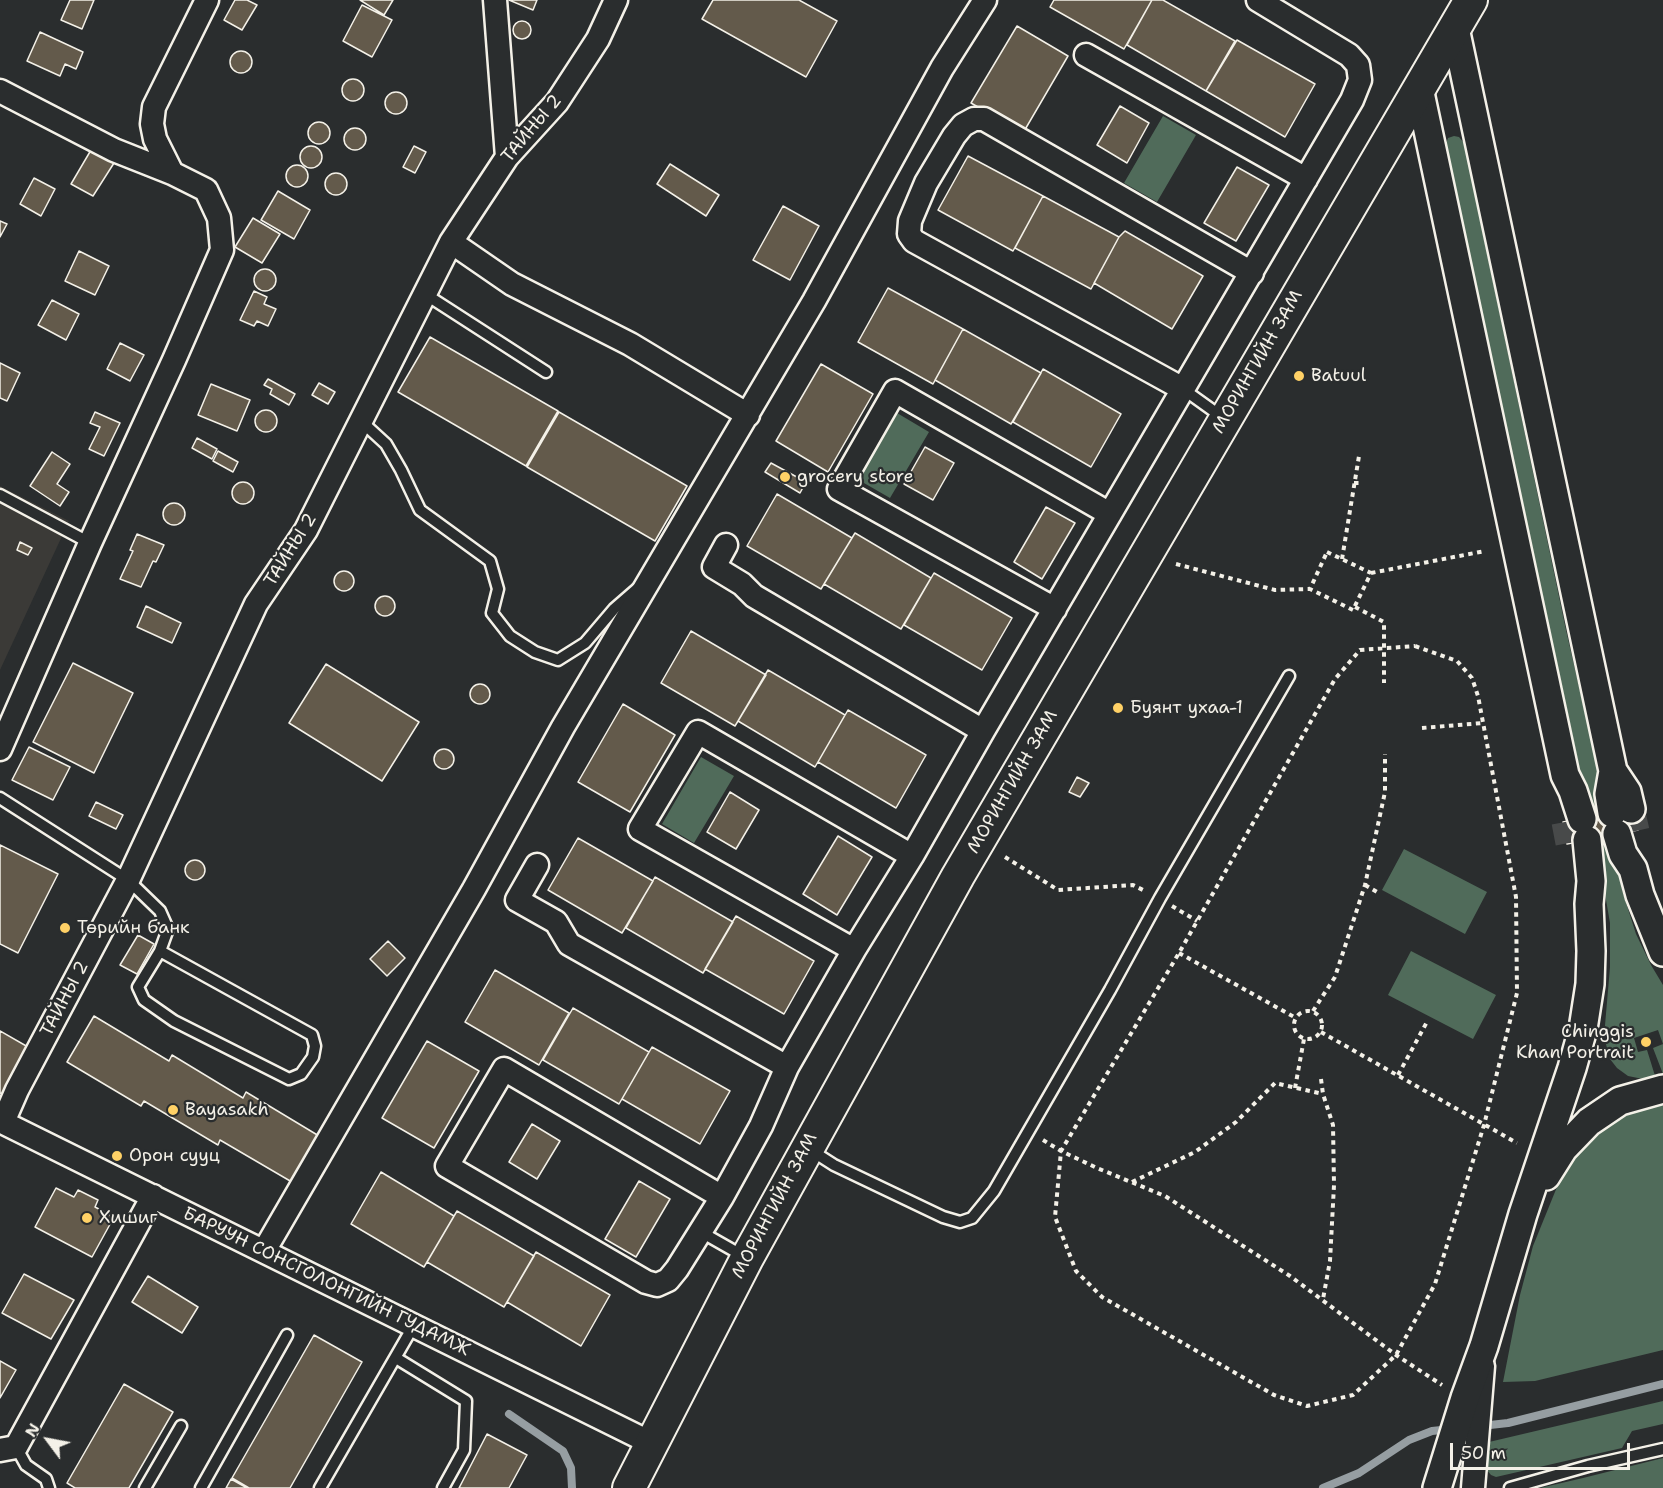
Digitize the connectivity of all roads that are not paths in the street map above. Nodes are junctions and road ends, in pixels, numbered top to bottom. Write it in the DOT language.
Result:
graph roads {
  1 [pos="207,0"];
  2 [pos="495,0"];
  3 [pos="616,0"];
  4 [pos="985,0"];
  5 [pos="1258,0"];
  6 [pos="1471,0"];
  7 [pos="1455,28"];
  8 [pos="1086,55"];
  9 [pos="1419,88"];
  10 [pos="0,91"];
  11 [pos="507,157"];
  12 [pos="172,173"];
  13 [pos="1306,179"];
  14 [pos="451,242"];
  15 [pos="1252,273"];
  16 [pos="425,294"];
  17 [pos="546,372"];
  18 [pos="1183,389"];
  19 [pos="748,415"];
  20 [pos="1225,419"];
  21 [pos="361,422"];
  22 [pos="0,495"];
  23 [pos="1110,514"];
  24 [pos="90,543"];
  25 [pos="726,545"];
  26 [pos="648,585"];
  27 [pos="1055,609"];
  28 [pos="1290,676"];
  29 [pos="983,731"];
  30 [pos="2,737"];
  31 [pos="0,798"];
  32 [pos="912,856"];
  33 [pos="537,865"];
  34 [pos="128,880"];
  35 [pos="854,950"];
  36 [pos="160,951"];
  37 [pos="1663,952"];
  38 [pos="788,1067"];
  39 [pos="1663,1089"];
  40 [pos="2,1121"];
  41 [pos="807,1148"];
  42 [pos="153,1196"];
  43 [pos="722,1197"];
  44 [pos="1523,1214"];
  45 [pos="701,1232"];
  46 [pos="264,1251"];
  47 [pos="747,1258"];
  48 [pos="415,1325"];
  49 [pos="287,1335"];
  50 [pos="396,1358"];
  51 [pos="1463,1392"];
  52 [pos="181,1426"];
  53 [pos="651,1443"];
  54 [pos="8,1449"];
  55 [pos="1663,1449"];
  56 [pos="49,1488"];
  57 [pos="146,1488"];
  58 [pos="201,1488"];
  59 [pos="320,1488"];
  60 [pos="443,1488"];
  61 [pos="629,1488"];
  62 [pos="1437,1488"];
  63 [pos="1473,1488"];
  64 [pos="1510,1488"];
  1 -- 12 [label="street"];
  2 -- 11 [label="street"];
  3 -- 11 [label="street, ТАЙНЫ 2"];
  4 -- 19 [label="street"];
  5 -- 13 [label="street"];
  6 -- 7 [label="main road, МОРИНГИЙН ЗАМ"];
  7 -- 9 [label="main road, МОРИНГИЙН ЗАМ"];
  7 -- 37 [label="street"];
  8 -- 13 [label="street"];
  9 -- 20 [label="main road, МОРИНГИЙН ЗАМ"];
  9 -- 44 [label="street"];
  10 -- 12 [label="street"];
  11 -- 14 [label="street, ТАЙНЫ 2"];
  12 -- 24 [label="street"];
  13 -- 15 [label="street"];
  14 -- 16 [label="street, ТАЙНЫ 2"];
  14 -- 19 [label="street"];
  15 -- 18 [label="street"];
  15 -- 18 [label="street"];
  16 -- 17 [label="lane"];
  16 -- 21 [label="street, ТАЙНЫ 2"];
  18 -- 20 [label="lane"];
  18 -- 23 [label="street"];
  19 -- 26 [label="street"];
  20 -- 41 [label="main road, МОРИНГИЙН ЗАМ"];
  21 -- 26 [label="lane"];
  21 -- 34 [label="street, ТАЙНЫ 2"];
  22 -- 24 [label="lane"];
  23 -- 27 [label="street"];
  23 -- 27 [label="street"];
  24 -- 30 [label="street"];
  25 -- 29 [label="street"];
  26 -- 46 [label="street"];
  27 -- 29 [label="street"];
  28 -- 41 [label="lane"];
  29 -- 32 [label="street"];
  31 -- 34 [label="lane"];
  32 -- 35 [label="street"];
  32 -- 35 [label="street"];
  33 -- 38 [label="street"];
  34 -- 36 [label="lane"];
  34 -- 40 [label="street, ТАЙНЫ 2"];
  35 -- 38 [label="street"];
  36 -- 36 [label="lane"];
  38 -- 43 [label="street"];
  39 -- 44 [label="street"];
  40 -- 42 [label="street, БАРУУН СОНСГОЛОНГИЙН ГУДАМЖ"];
  41 -- 47 [label="main road, МОРИНГИЙН ЗАМ"];
  42 -- 46 [label="street, БАРУУН СОНСГОЛОНГИЙН ГУДАМЖ"];
  42 -- 54 [label="street"];
  43 -- 45 [label="street"];
  43 -- 45 [label="street"];
  44 -- 51 [label="street"];
  45 -- 47 [label="lane"];
  46 -- 48 [label="street, БАРУУН СОНСГОЛОНГИЙН ГУДАМЖ"];
  47 -- 53 [label="main road, МОРИНГИЙН ЗАМ"];
  48 -- 50 [label="lane"];
  48 -- 53 [label="street, БАРУУН СОНСГОЛОНГИЙН ГУДАМЖ"];
  49 -- 58 [label="lane"];
  50 -- 59 [label="lane"];
  50 -- 60 [label="lane"];
  51 -- 62 [label="street"];
  51 -- 63 [label="street"];
  52 -- 57 [label="lane"];
  53 -- 61 [label="main road, МОРИНГИЙН ЗАМ"];
  54 -- 56 [label="lane"];
  55 -- 64 [label="lane"];
}
